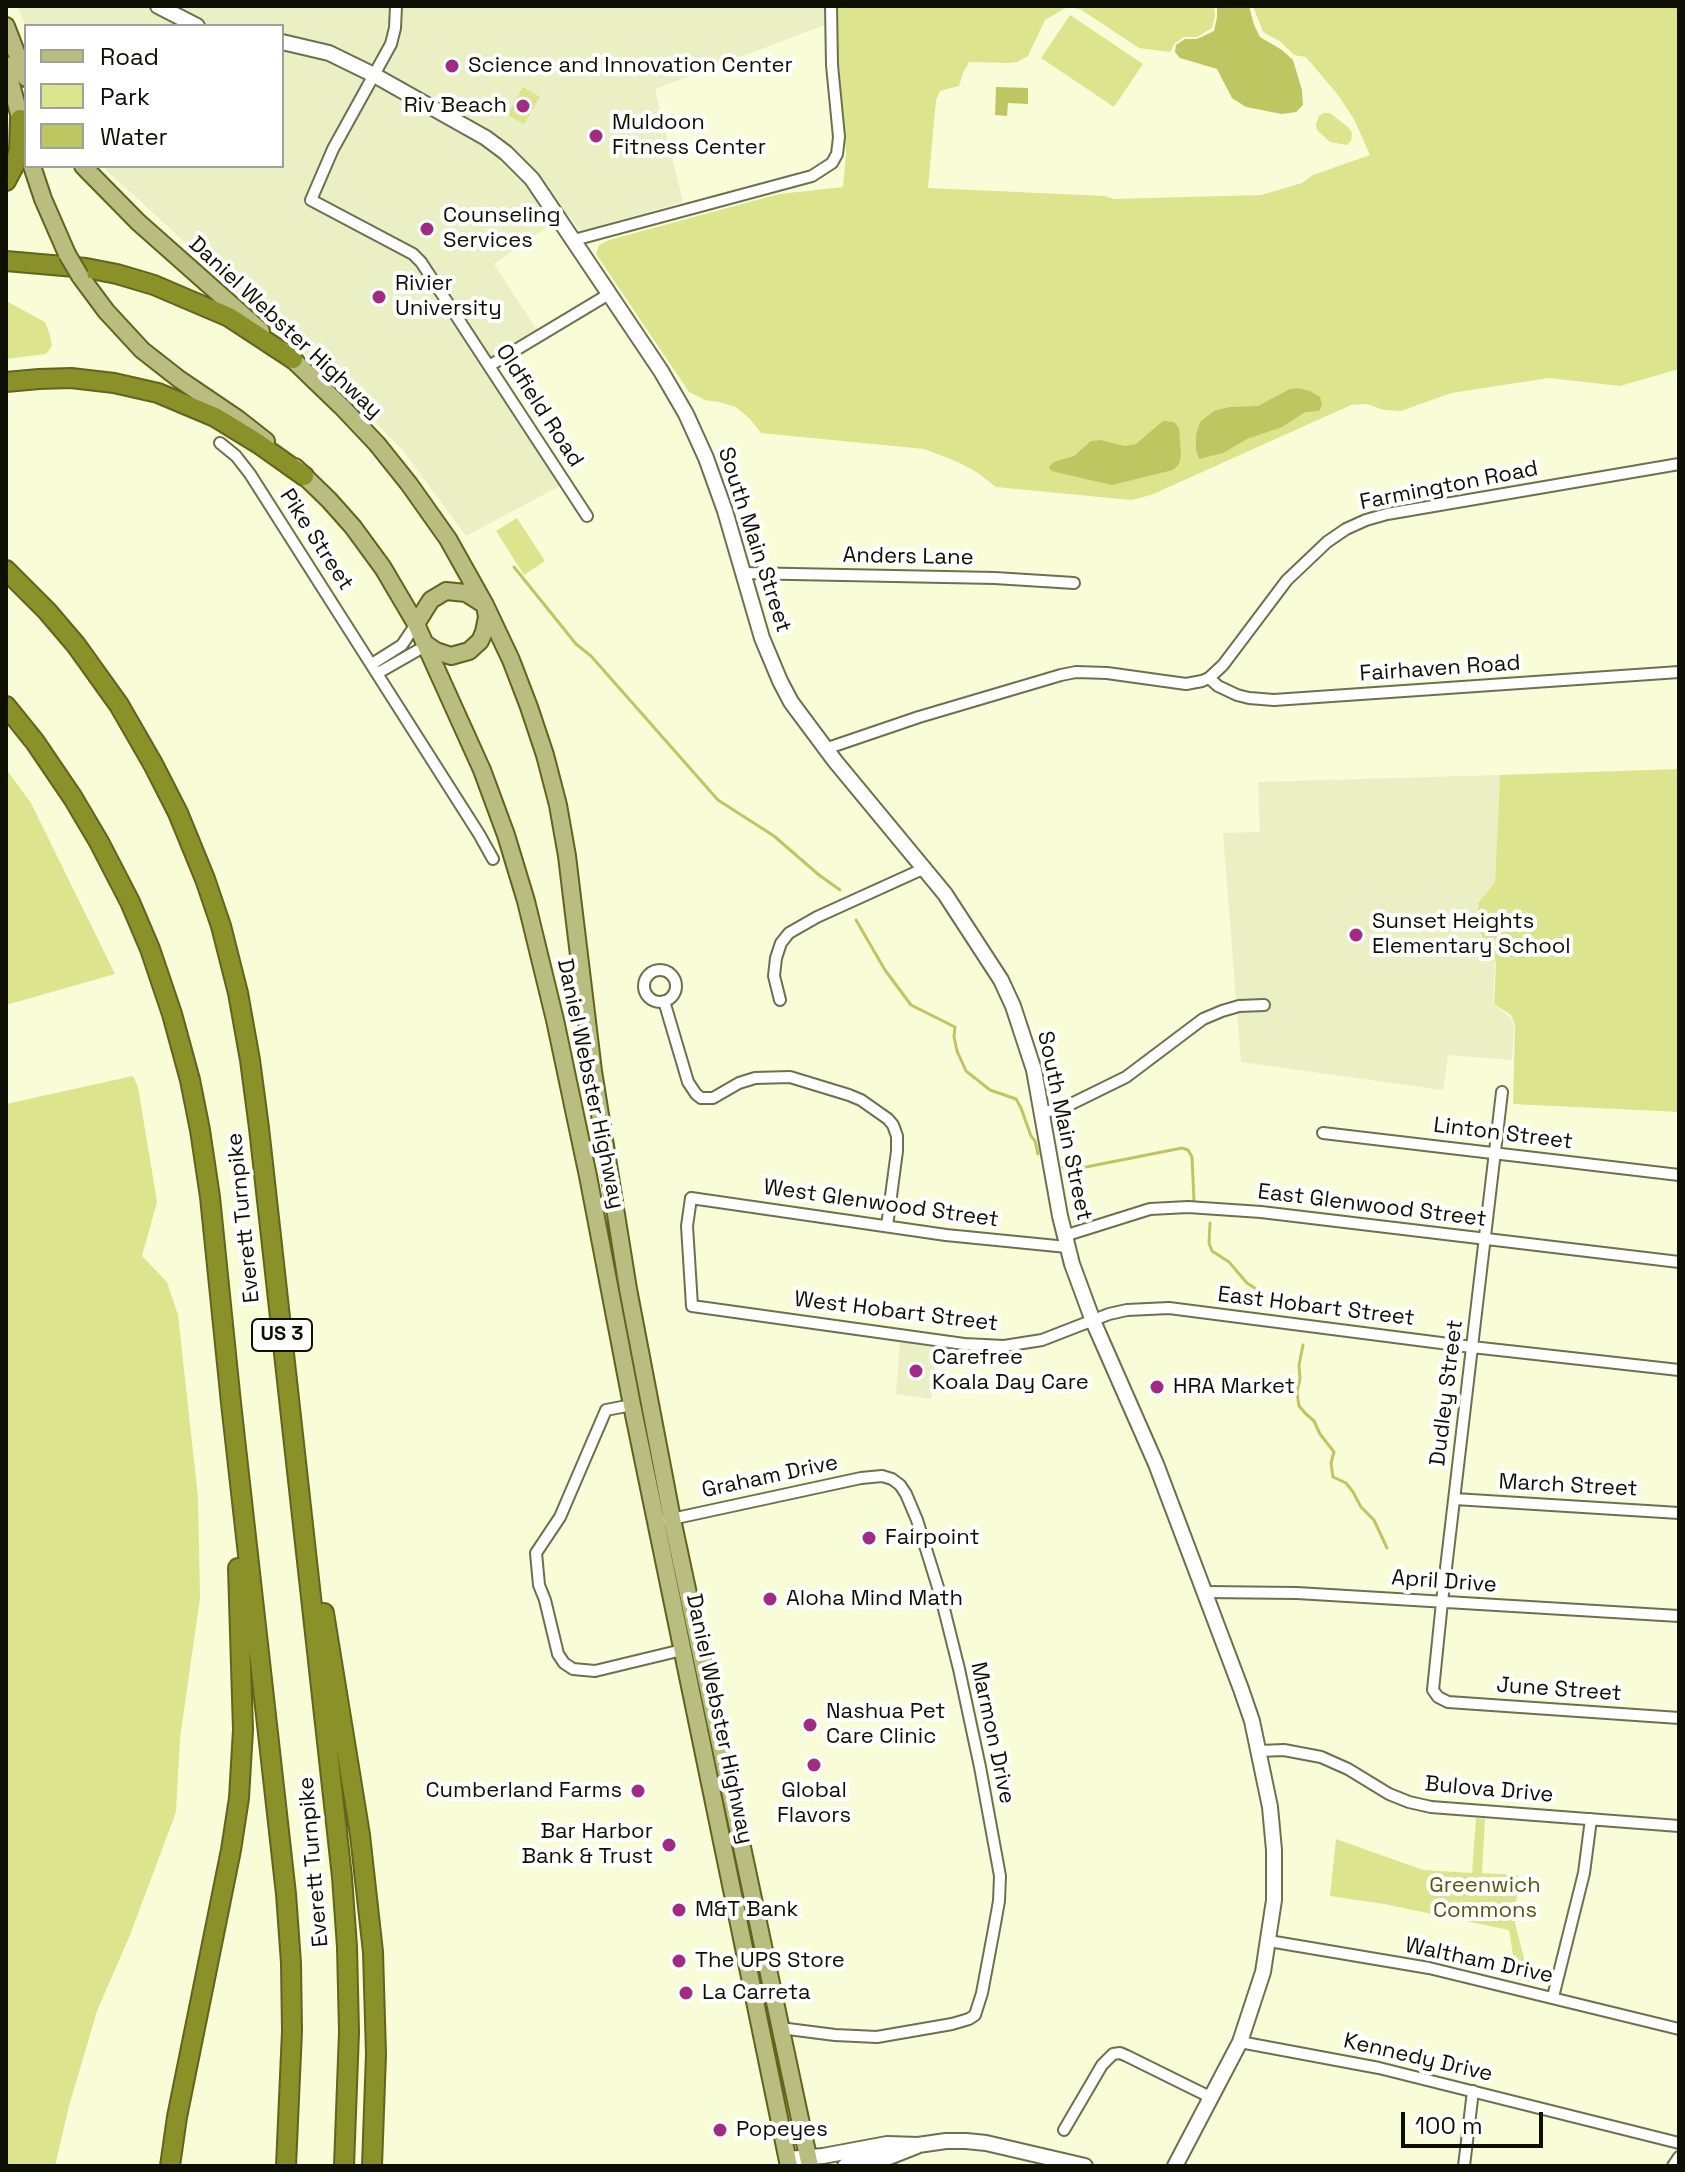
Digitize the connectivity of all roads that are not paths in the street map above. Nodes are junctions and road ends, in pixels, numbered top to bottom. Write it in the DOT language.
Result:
graph roads {
  1 [pos="158,6"];
  2 [pos="396,6"];
  3 [pos="831,6"];
  4 [pos="193,24"];
  5 [pos="6,26"];
  6 [pos="284,42"];
  7 [pos="9,46"];
  8 [pos="6,65"];
  9 [pos="24,74"];
  10 [pos="374,75"];
  11 [pos="20,119"];
  12 [pos="24,134"];
  13 [pos="33,168"];
  14 [pos="85,168"];
  15 [pos="6,181"];
  16 [pos="574,240"];
  17 [pos="6,261"];
  18 [pos="609,294"];
  19 [pos="293,359"];
  20 [pos="489,366"];
  21 [pos="6,382"];
  22 [pos="220,443"];
  23 [pos="1679,464"];
  24 [pos="304,476"];
  25 [pos="587,516"];
  26 [pos="6,570"];
  27 [pos="742,573"];
  28 [pos="1074,583"];
  29 [pos="485,605"];
  30 [pos="416,624"];
  31 [pos="427,645"];
  32 [pos="375,669"];
  33 [pos="1679,672"];
  34 [pos="1209,678"];
  35 [pos="6,706"];
  36 [pos="6,716"];
  37 [pos="825,749"];
  38 [pos="54,769"];
  39 [pos="493,859"];
  40 [pos="925,868"];
  41 [pos="780,1000"];
  42 [pos="664,1001"];
  43 [pos="1264,1005"];
  44 [pos="1502,1092"];
  45 [pos="1042,1113"];
  46 [pos="1323,1133"];
  47 [pos="1496,1153"];
  48 [pos="1679,1175"];
  49 [pos="887,1226"];
  50 [pos="1485,1239"];
  51 [pos="1066,1242"];
  52 [pos="1679,1262"];
  53 [pos="692,1306"];
  54 [pos="1093,1321"];
  55 [pos="1472,1347"];
  56 [pos="1679,1370"];
  57 [pos="289,1400"];
  58 [pos="632,1405"];
  59 [pos="892,1479"];
  60 [pos="1455,1499"];
  61 [pos="1679,1513"];
  62 [pos="243,1518"];
  63 [pos="664,1521"];
  64 [pos="1205,1592"];
  65 [pos="1442,1602"];
  66 [pos="1679,1616"];
  67 [pos="682,1650"];
  68 [pos="1438,1697"];
  69 [pos="1679,1718"];
  70 [pos="1259,1751"];
  71 [pos="1591,1819"];
  72 [pos="1679,1826"];
  73 [pos="1269,1941"];
  74 [pos="204,1983"];
  75 [pos="1553,1997"];
  76 [pos="780,2028"];
  77 [pos="1679,2029"];
  78 [pos="1240,2042"];
  79 [pos="1473,2091"];
  80 [pos="1212,2098"];
  81 [pos="1064,2130"];
  82 [pos="1679,2143"];
  83 [pos="918,2145"];
  84 [pos="1679,2157"];
  85 [pos="809,2161"];
  86 [pos="788,2162"];
  87 [pos="157,2166"];
  88 [pos="170,2166"];
  89 [pos="286,2166"];
  90 [pos="344,2166"];
  91 [pos="372,2166"];
  92 [pos="845,2166"];
  93 [pos="1085,2166"];
  94 [pos="1175,2166"];
  95 [pos="1464,2166"];
  96 [pos="1673,2166"];
  1 -- 4 [label="street"];
  2 -- 10 [label="street"];
  3 -- 16 [label="street"];
  5 -- 7 [label="main road"];
  6 -- 10 [label="street, South Main Street"];
  7 -- 9 [label="main road"];
  8 -- 11 [label="main road"];
  10 -- 16 [label="street, South Main Street"];
  10 -- 20 [label="street, Oldfield Road"];
  11 -- 12 [label="main road"];
  11 -- 15 [label="highway"];
  13 -- 24 [label="main road, Daniel Webster Highway, bridge"];
  14 -- 19 [label="main road, Daniel Webster Highway"];
  16 -- 18 [label="street, South Main Street"];
  17 -- 19 [label="highway"];
  18 -- 20 [label="street"];
  18 -- 27 [label="street, South Main Street"];
  19 -- 29 [label="main road, Daniel Webster Highway"];
  20 -- 25 [label="street, Oldfield Road"];
  21 -- 24 [label="highway"];
  22 -- 32 [label="street, Pike Street"];
  23 -- 34 [label="street, Farmington Road"];
  24 -- 30 [label="main road, Daniel Webster Highway"];
  26 -- 57 [label="highway, Everett Turnpike / US 3"];
  27 -- 28 [label="street, Anders Lane"];
  27 -- 37 [label="street, South Main Street"];
  29 -- 30 [label="main road"];
  29 -- 31 [label="main road"];
  29 -- 63 [label="main road, Daniel Webster Highway"];
  30 -- 31 [label="main road, Daniel Webster Highway"];
  30 -- 32 [label="street"];
  31 -- 32 [label="street"];
  31 -- 58 [label="main road, Daniel Webster Highway"];
  32 -- 39 [label="street, Pike Street"];
  33 -- 34 [label="street, Fairhaven Road"];
  34 -- 37 [label="street"];
  35 -- 38 [label="highway, Everett Turnpike / US 3"];
  36 -- 38 [label="highway"];
  37 -- 40 [label="street, South Main Street"];
  38 -- 62 [label="highway, Everett Turnpike / US 3"];
  40 -- 41 [label="street"];
  40 -- 45 [label="street, South Main Street"];
  42 -- 49 [label="street"];
  43 -- 45 [label="street"];
  44 -- 47 [label="street, Dudley Street"];
  45 -- 51 [label="street, South Main Street"];
  46 -- 47 [label="street, Linton Street"];
  47 -- 48 [label="street, Linton Street"];
  47 -- 50 [label="street, Dudley Street"];
  49 -- 51 [label="street, West Glenwood Street"];
  49 -- 53 [label="street, West Glenwood Street"];
  50 -- 51 [label="street, East Glenwood Street"];
  50 -- 52 [label="street, East Glenwood Street"];
  50 -- 55 [label="street, Dudley Street"];
  51 -- 54 [label="street, South Main Street"];
  53 -- 54 [label="street, West Hobart Street"];
  54 -- 55 [label="street, East Hobart Street"];
  54 -- 64 [label="street, South Main Street"];
  55 -- 56 [label="street, East Hobart Street"];
  55 -- 60 [label="street, Dudley Street"];
  57 -- 90 [label="highway, Everett Turnpike / US 3"];
  57 -- 91 [label="highway"];
  58 -- 63 [label="main road, Daniel Webster Highway"];
  58 -- 67 [label="street"];
  59 -- 63 [label="street, Graham Drive"];
  59 -- 76 [label="street, Marmon Drive"];
  60 -- 61 [label="street, March Street"];
  60 -- 65 [label="street, Dudley Street"];
  62 -- 74 [label="highway"];
  62 -- 89 [label="highway, Everett Turnpike / US 3"];
  63 -- 67 [label="main road, Daniel Webster Highway"];
  63 -- 76 [label="main road, Daniel Webster Highway"];
  64 -- 65 [label="street, April Drive"];
  64 -- 70 [label="street, South Main Street"];
  65 -- 66 [label="street, April Drive"];
  65 -- 68 [label="street, Dudley Street"];
  67 -- 86 [label="main road, Daniel Webster Highway"];
  68 -- 69 [label="street, June Street"];
  70 -- 71 [label="street, Bulova Drive"];
  70 -- 73 [label="street, South Main Street"];
  71 -- 72 [label="street, Bulova Drive"];
  71 -- 75 [label="street"];
  73 -- 75 [label="street, Waltham Drive"];
  73 -- 78 [label="street, South Main Street"];
  74 -- 87 [label="highway"];
  74 -- 88 [label="highway"];
  75 -- 77 [label="street, Waltham Drive"];
  76 -- 85 [label="main road, Daniel Webster Highway"];
  78 -- 79 [label="street, Kennedy Drive"];
  78 -- 80 [label="street, South Main Street"];
  79 -- 82 [label="street, Kennedy Drive"];
  79 -- 95 [label="street"];
  80 -- 81 [label="street"];
  80 -- 94 [label="street, South Main Street"];
  83 -- 85 [label="street"];
  83 -- 92 [label="street"];
  83 -- 93 [label="street"];
  84 -- 96 [label="street"];
  85 -- 86 [label="street"];
}
